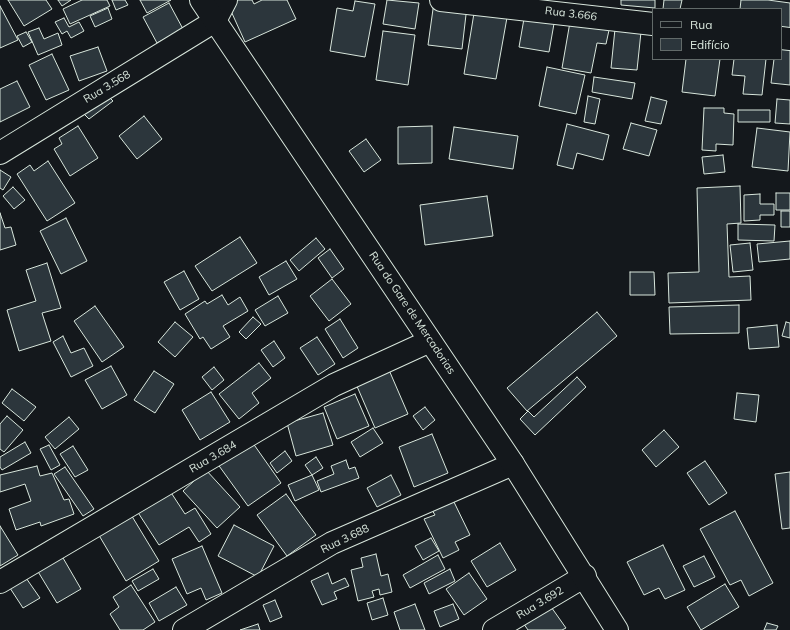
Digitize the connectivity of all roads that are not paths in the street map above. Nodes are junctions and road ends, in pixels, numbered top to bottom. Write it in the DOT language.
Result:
graph roads {
  1 [pos="201,0"];
  2 [pos="226,0"];
  3 [pos="441,0"];
  4 [pos="215,21"];
  5 [pos="652,24"];
  6 [pos="0,153"];
  7 [pos="430,341"];
  8 [pos="513,464"];
  9 [pos="585,576"];
  10 [pos="0,582"];
  11 [pos="184,630"];
  12 [pos="494,630"];
  13 [pos="617,630"];
  1 -- 4 [label="street, Rua do Gare de Mercadorias"];
  2 -- 4 [label="street"];
  3 -- 5 [label="street, Rua 3.666"];
  4 -- 6 [label="street, Rua 3.568"];
  4 -- 7 [label="street, Rua do Gare de Mercadorias"];
  7 -- 8 [label="street, Rua do Gare de Mercadorias"];
  7 -- 10 [label="street, Rua 3.684"];
  8 -- 9 [label="street, Rua do Gare de Mercadorias"];
  8 -- 11 [label="street, Rua 3.688"];
  9 -- 12 [label="street, Rua 3.692"];
  9 -- 13 [label="street, Rua do Gare de Mercadorias"];
}
